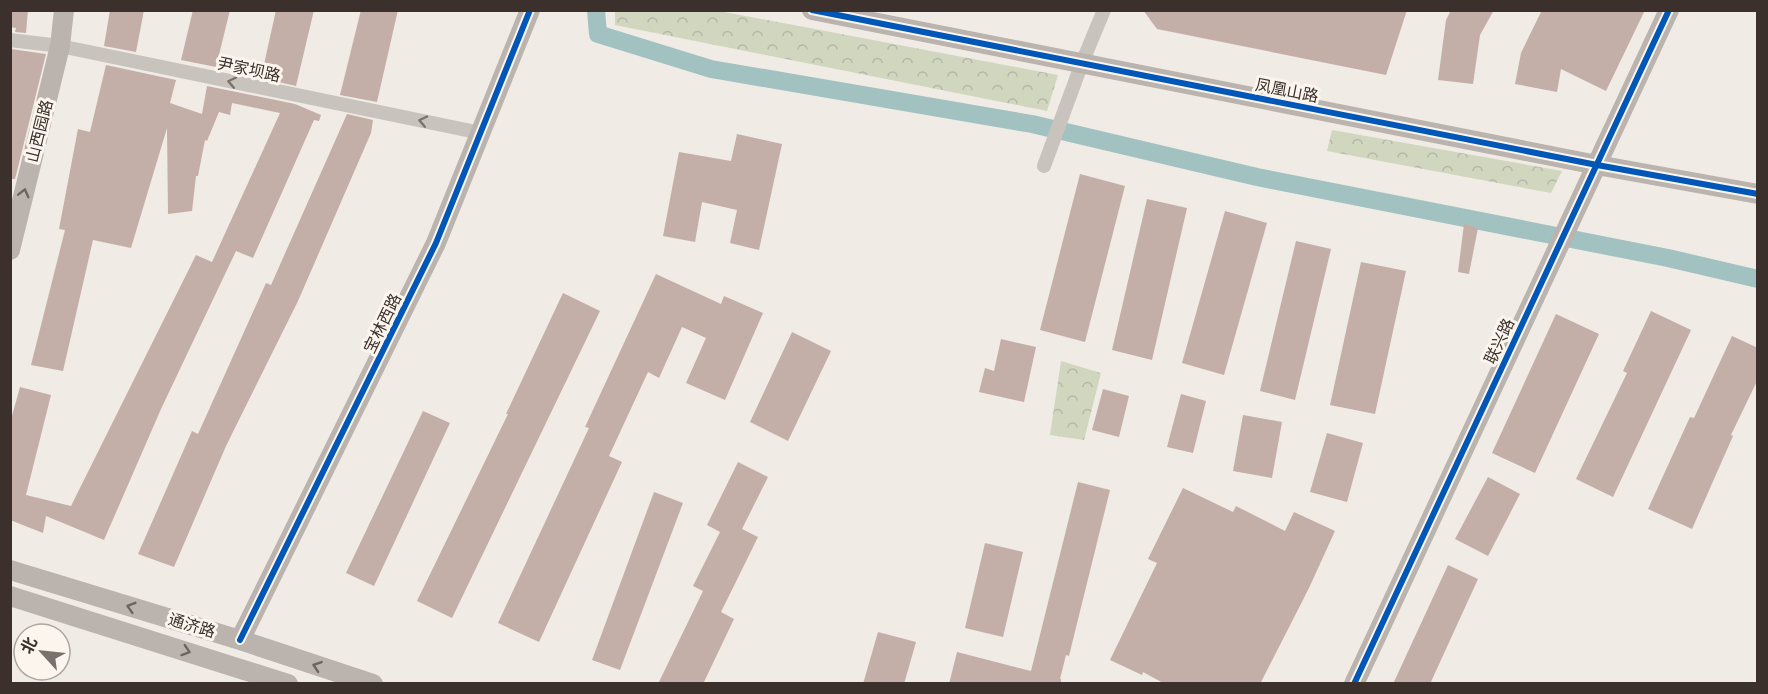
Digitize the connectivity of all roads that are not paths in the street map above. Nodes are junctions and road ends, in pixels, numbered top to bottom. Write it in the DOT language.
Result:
graph roads {
  1 [pos="64,10"];
  2 [pos="530,10"];
  3 [pos="812,10"];
  4 [pos="1104,10"];
  5 [pos="1669,10"];
  6 [pos="10,40"];
  7 [pos="60,46"];
  8 [pos="1082,63"];
  9 [pos="481,133"];
  10 [pos="1597,165"];
  11 [pos="1044,166"];
  12 [pos="1758,194"];
  13 [pos="10,250"];
  14 [pos="10,570"];
  15 [pos="10,596"];
  16 [pos="240,640"];
  17 [pos="288,684"];
  18 [pos="373,684"];
  19 [pos="1354,684"];
  1 -- 7 [label="street, 山西园路"];
  2 -- 9 [label="street, 宝林西路"];
  3 -- 8 [label="street, 凤凰山路"];
  4 -- 8 [label="street"];
  5 -- 10 [label="street, 联兴路"];
  6 -- 7 [label="street, 尹家坝路"];
  9 -- 7 [label="street, 尹家坝路, one-way"];
  13 -- 7 [label="street, 山西园路, one-way"];
  8 -- 10 [label="street, 凤凰山路"];
  8 -- 11 [label="street"];
  9 -- 16 [label="street, 宝林西路"];
  10 -- 12 [label="street, 凤凰山路"];
  10 -- 19 [label="street, 联兴路"];
  16 -- 14 [label="street, 通济路, one-way"];
  15 -- 17 [label="street, 通济路, one-way"];
  18 -- 16 [label="street, 通济路, one-way"];
}
